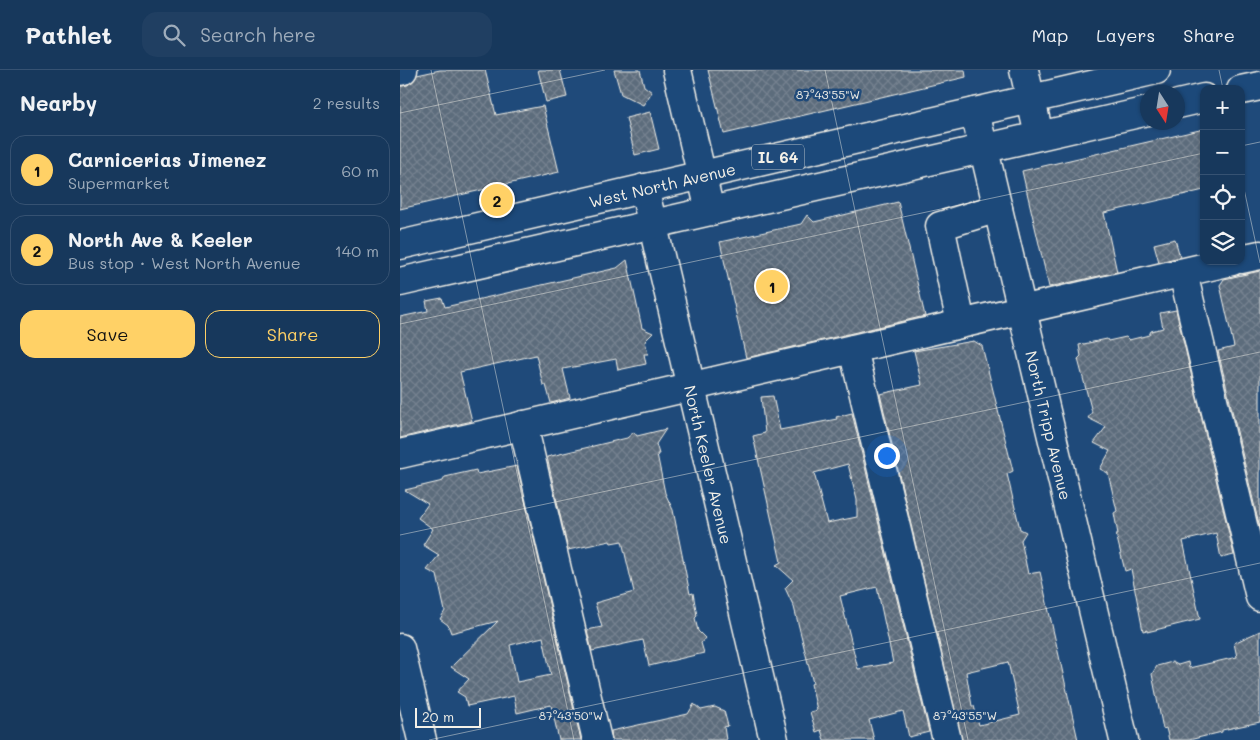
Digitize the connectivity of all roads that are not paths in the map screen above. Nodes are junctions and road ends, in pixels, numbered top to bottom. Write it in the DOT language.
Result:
graph roads {
  1 [pos="677,70"];
  2 [pos="1024,70"];
  3 [pos="1156,70"];
  4 [pos="1260,86"];
  5 [pos="1245,89"];
  6 [pos="1031,99"];
  7 [pos="1200,99"];
  8 [pos="1185,102"];
  9 [pos="975,112"];
  10 [pos="1140,113"];
  11 [pos="1039,135"];
  12 [pos="984,148"];
  13 [pos="702,175"];
  14 [pos="644,188"];
  15 [pos="998,208"];
  16 [pos="710,211"];
  17 [pos="652,224"];
  18 [pos="400,245"];
  19 [pos="1260,255"];
  20 [pos="1245,258"];
  21 [pos="1214,265"];
  22 [pos="1183,272"];
  23 [pos="400,282"];
  24 [pos="1022,310"];
  25 [pos="961,324"];
  26 [pos="853,349"];
  27 [pos="690,386"];
  28 [pos="523,425"];
  29 [pos="400,454"];
  30 [pos="1260,597"];
  31 [pos="400,648"];
  32 [pos="422,740"];
  33 [pos="597,740"];
  34 [pos="774,740"];
  35 [pos="947,740"];
  36 [pos="1124,740"];
  1 -- 13 [label="main road"];
  2 -- 6 [label="main road"];
  3 -- 6 [label="main road, West North Avenue / IL 64"];
  4 -- 5 [label="main road"];
  6 -- 9 [label="main road, West North Avenue / IL 64"];
  6 -- 11 [label="main road"];
  7 -- 8 [label="main road"];
  9 -- 12 [label="main road, North Tripp Avenue"];
  9 -- 13 [label="main road, West North Avenue / IL 64"];
  10 -- 11 [label="main road, IL 64"];
  11 -- 12 [label="main road, IL 64"];
  12 -- 15 [label="main road, North Tripp Avenue"];
  12 -- 16 [label="main road, IL 64"];
  13 -- 14 [label="main road, West North Avenue / IL 64"];
  13 -- 16 [label="main road"];
  14 -- 17 [label="main road, North Keeler Avenue"];
  14 -- 18 [label="main road, West North Avenue / IL 64"];
  15 -- 24 [label="main road, North Tripp Avenue"];
  15 -- 25 [label="main road"];
  16 -- 17 [label="main road, IL 64"];
  17 -- 23 [label="main road, IL 64"];
  17 -- 27 [label="main road, North Keeler Avenue"];
  19 -- 20 [label="main road"];
  21 -- 22 [label="main road"];
  22 -- 24 [label="main road"];
  22 -- 30 [label="main road"];
  24 -- 25 [label="main road"];
  24 -- 36 [label="main road, North Tripp Avenue"];
  25 -- 26 [label="main road"];
  26 -- 27 [label="main road"];
  26 -- 35 [label="main road"];
  27 -- 28 [label="main road"];
  27 -- 34 [label="main road, North Keeler Avenue"];
  28 -- 29 [label="main road"];
  28 -- 33 [label="main road"];
  31 -- 32 [label="main road"];
}
